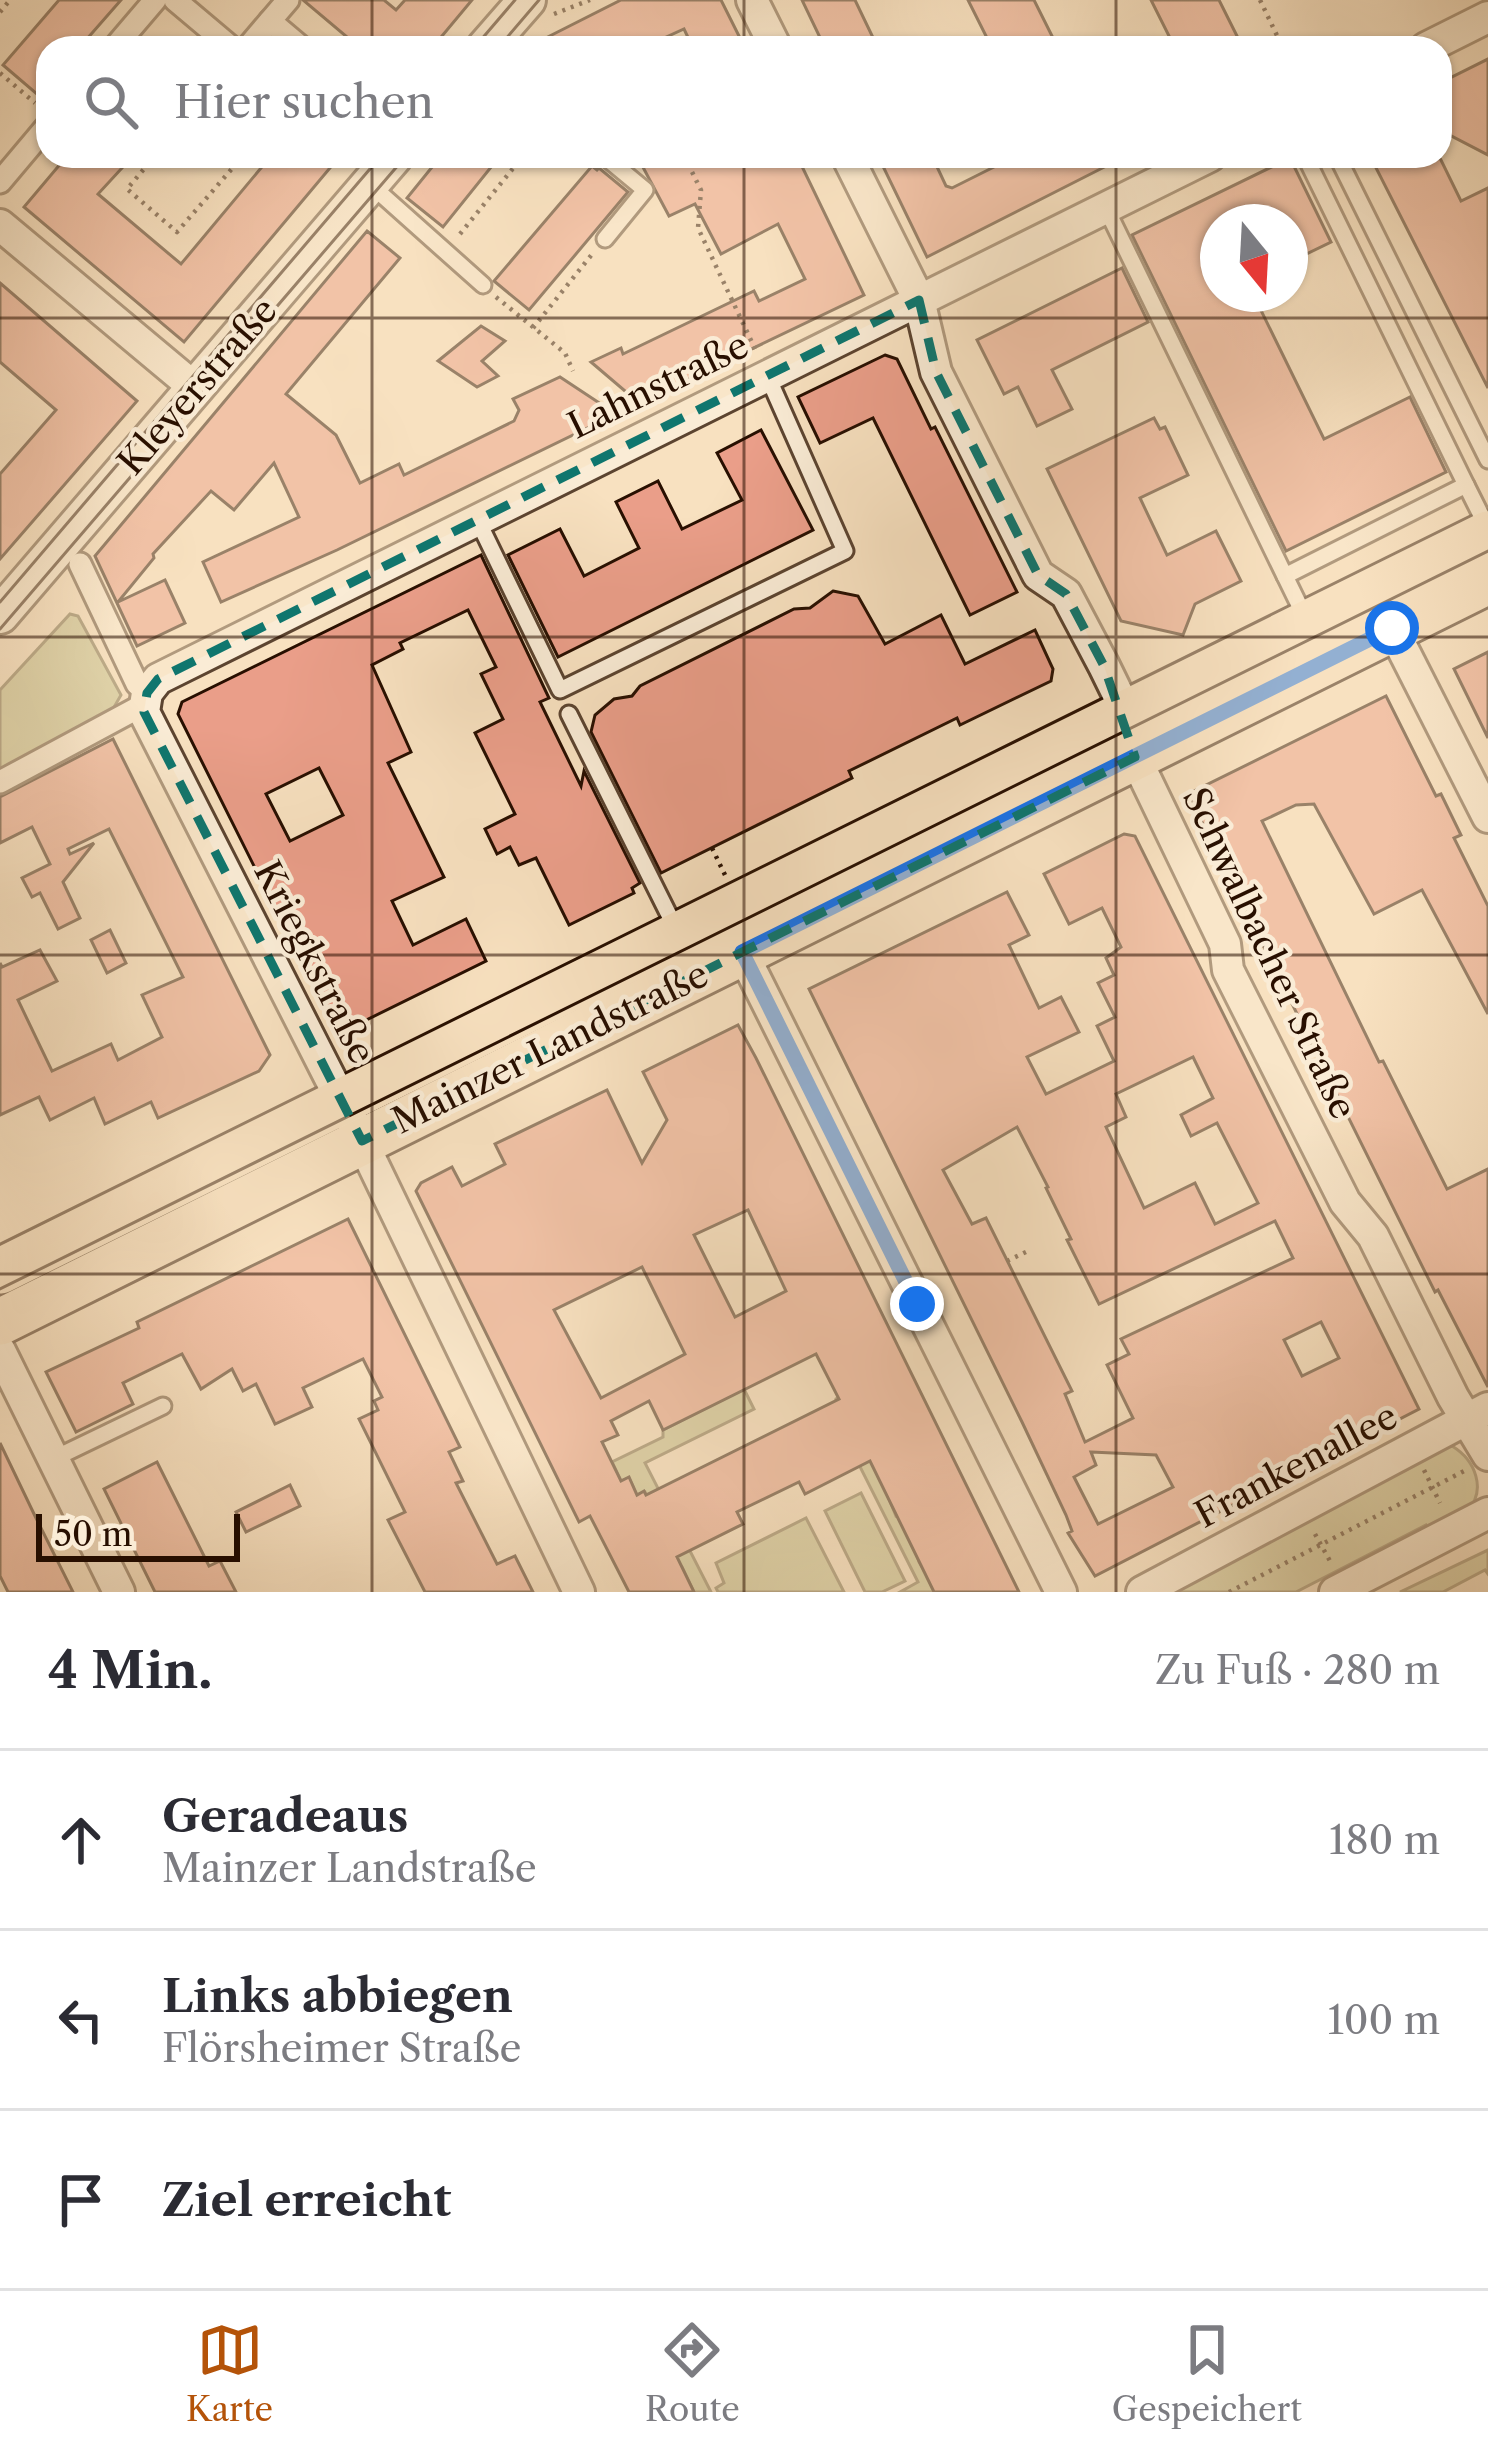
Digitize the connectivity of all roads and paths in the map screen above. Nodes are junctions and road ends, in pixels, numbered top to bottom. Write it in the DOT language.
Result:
graph roads {
  1 [pos="10,0"];
  2 [pos="154,0"];
  3 [pos="175,0"];
  4 [pos="288,0"];
  5 [pos="527,0"];
  6 [pos="752,0"];
  7 [pos="1260,0"];
  8 [pos="0,12"];
  9 [pos="1488,17"];
  10 [pos="270,22"];
  11 [pos="124,36"];
  12 [pos="218,36"];
  13 [pos="258,36"];
  14 [pos="287,36"];
  15 [pos="496,36"];
  16 [pos="770,36"];
  17 [pos="1277,36"];
  18 [pos="1450,36"];
  19 [pos="0,74"];
  20 [pos="36,109"];
  21 [pos="36,131"];
  22 [pos="144,168"];
  23 [pos="233,168"];
  24 [pos="383,168"];
  25 [pos="514,168"];
  26 [pos="618,168"];
  27 [pos="690,168"];
  28 [pos="853,168"];
  29 [pos="1186,168"];
  30 [pos="1311,168"];
  31 [pos="1343,168"];
  32 [pos="0,182"];
  33 [pos="369,184"];
  34 [pos="1106,208"];
  35 [pos="0,225"];
  36 [pos="605,238"];
  37 [pos="445,253"];
  38 [pos="483,285"];
  39 [pos="919,300"];
  40 [pos="533,328"];
  41 [pos="574,370"];
  42 [pos="767,375"];
  43 [pos="195,388"];
  44 [pos="1488,460"];
  45 [pos="1466,485"];
  46 [pos="477,519"];
  47 [pos="1488,531"];
  48 [pos="80,564"];
  49 [pos="1285,576"];
  50 [pos="1488,581"];
  51 [pos="0,615"];
  52 [pos="1308,623"];
  53 [pos="1392,628"];
  54 [pos="146,699"];
  55 [pos="569,714"];
  56 [pos="1131,735"];
  57 [pos="0,782"];
  58 [pos="1488,817"];
  59 [pos="712,848"];
  60 [pos="728,881"];
  61 [pos="679,936"];
  62 [pos="742,952"];
  63 [pos="352,1121"];
  64 [pos="1028,1250"];
  65 [pos="1006,1261"];
  66 [pos="0,1271"];
  67 [pos="0,1322"];
  68 [pos="0,1351"];
  69 [pos="163,1406"];
  70 [pos="1477,1413"];
  71 [pos="1416,1454"];
  72 [pos="53,1459"];
  73 [pos="1481,1461"];
  74 [pos="1432,1487"];
  75 [pos="1441,1505"];
  76 [pos="1488,1513"];
  77 [pos="119,1592"];
  78 [pos="579,1592"];
  79 [pos="1061,1592"];
  80 [pos="1142,1592"];
  81 [pos="1229,1592"];
  82 [pos="1335,1592"];
  1 -- 8 [label="path"];
  2 -- 11 [label="street"];
  3 -- 12 [label="street"];
  4 -- 10 [label="street"];
  5 -- 15 [label="street"];
  6 -- 16 [label="street"];
  7 -- 17 [label="path"];
  9 -- 18 [label="street"];
  10 -- 13 [label="street"];
  10 -- 14 [label="street"];
  19 -- 20 [label="path"];
  21 -- 32 [label="street"];
  22 -- 23 [label="path"];
  24 -- 33 [label="street, Kleyerstraße"];
  25 -- 37 [label="path"];
  26 -- 36 [label="lane"];
  27 -- 42 [label="path"];
  28 -- 39 [label="street, Schwalbacher Straße"];
  29 -- 34 [label="street, Lahnstraße"];
  30 -- 45 [label="lane"];
  31 -- 44 [label="lane"];
  33 -- 37 [label="lane"];
  33 -- 43 [label="street, Kleyerstraße"];
  34 -- 39 [label="street, Lahnstraße"];
  34 -- 49 [label="lane"];
  35 -- 43 [label="street"];
  36 -- 40 [label="path"];
  37 -- 38 [label="lane"];
  38 -- 40 [label="path"];
  39 -- 42 [label="street, Lahnstraße"];
  39 -- 56 [label="street, Schwalbacher Straße"];
  40 -- 41 [label="path"];
  42 -- 46 [label="street, Lahnstraße"];
  42 -- 46 [label="lane"];
  43 -- 51 [label="street, Kleyerstraße"];
  45 -- 47 [label="lane"];
  45 -- 49 [label="lane"];
  46 -- 54 [label="street, Lahnstraße"];
  47 -- 52 [label="main road, Mainzer Landstraße"];
  48 -- 54 [label="street, Kriegkstraße"];
  49 -- 52 [label="lane"];
  50 -- 53 [label="main road, Mainzer Landstraße"];
  52 -- 56 [label="main road, Mainzer Landstraße"];
  53 -- 56 [label="main road, Mainzer Landstraße"];
  53 -- 58 [label="street"];
  54 -- 57 [label="street, Lahnstraße"];
  54 -- 63 [label="street, Kriegkstraße"];
  55 -- 61 [label="lane"];
  56 -- 61 [label="main road, Mainzer Landstraße"];
  56 -- 62 [label="main road, Mainzer Landstraße"];
  56 -- 70 [label="street, Schwalbacher Straße"];
  59 -- 60 [label="path"];
  61 -- 63 [label="main road, Mainzer Landstraße"];
  62 -- 63 [label="main road, Mainzer Landstraße"];
  62 -- 79 [label="street"];
  63 -- 66 [label="main road, Mainzer Landstraße"];
  63 -- 67 [label="main road, Mainzer Landstraße"];
  63 -- 78 [label="street, Kriegkstraße"];
  64 -- 65 [label="path"];
  68 -- 72 [label="street"];
  69 -- 72 [label="lane"];
  70 -- 73 [label="street, Schwalbacher Straße"];
  70 -- 80 [label="street, Frankenallee"];
  71 -- 74 [label="path"];
  72 -- 77 [label="street"];
  73 -- 74 [label="path"];
  74 -- 75 [label="path"];
  74 -- 81 [label="path"];
  76 -- 82 [label="street"];
}
